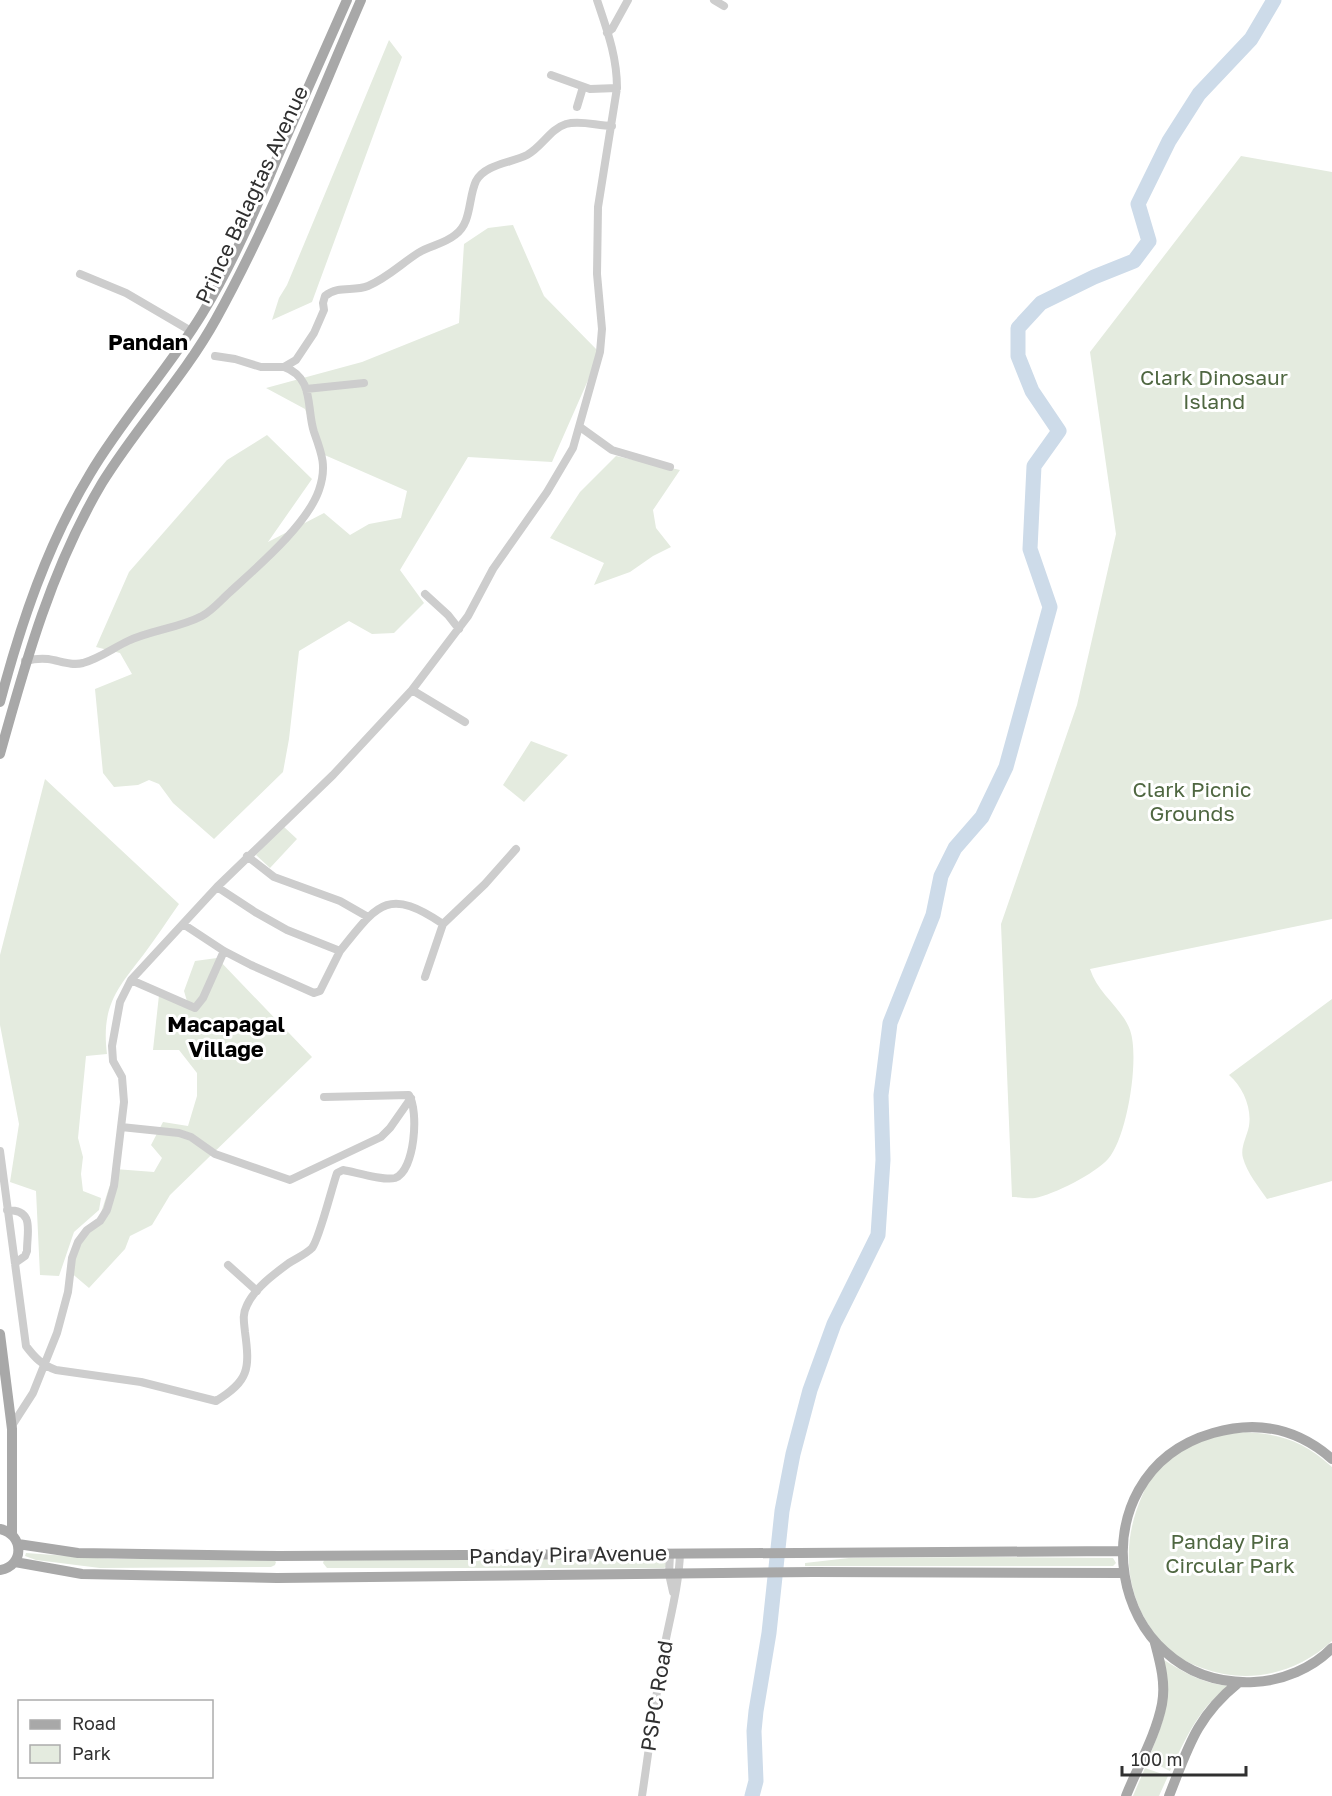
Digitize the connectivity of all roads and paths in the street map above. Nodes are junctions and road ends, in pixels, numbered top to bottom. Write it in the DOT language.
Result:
graph roads {
  1 [pos="347,0"];
  2 [pos="361,0"];
  3 [pos="597,0"];
  4 [pos="628,0"];
  5 [pos="714,0"];
  6 [pos="724,6"];
  7 [pos="607,33"];
  8 [pos="551,75"];
  9 [pos="583,87"];
  10 [pos="617,88"];
  11 [pos="577,107"];
  12 [pos="612,126"];
  13 [pos="80,274"];
  14 [pos="191,331"];
  15 [pos="215,356"];
  16 [pos="284,367"];
  17 [pos="364,383"];
  18 [pos="306,389"];
  19 [pos="580,427"];
  20 [pos="670,467"];
  21 [pos="425,594"];
  22 [pos="459,629"];
  23 [pos="25,661"];
  24 [pos="412,690"];
  25 [pos="0,702"];
  26 [pos="465,722"];
  27 [pos="0,754"];
  28 [pos="516,849"];
  29 [pos="247,856"];
  30 [pos="217,887"];
  31 [pos="368,917"];
  32 [pos="183,924"];
  33 [pos="443,924"];
  34 [pos="224,951"];
  35 [pos="340,951"];
  36 [pos="425,977"];
  37 [pos="131,980"];
  38 [pos="324,1097"];
  39 [pos="411,1098"];
  40 [pos="121,1127"];
  41 [pos="0,1151"];
  42 [pos="7,1210"];
  43 [pos="15,1263"];
  44 [pos="228,1265"];
  45 [pos="257,1291"];
  46 [pos="0,1334"];
  47 [pos="45,1366"];
  48 [pos="12,1429"];
  49 [pos="1332,1459"];
  50 [pos="0,1530"];
  51 [pos="12,1534"];
  52 [pos="18,1544"];
  53 [pos="1122,1551"];
  54 [pos="675,1553"];
  55 [pos="279,1556"];
  56 [pos="15,1562"];
  57 [pos="0,1570"];
  58 [pos="1123,1573"];
  59 [pos="674,1574"];
  60 [pos="277,1578"];
  61 [pos="1155,1643"];
  62 [pos="1332,1648"];
  63 [pos="1238,1683"];
  64 [pos="642,1796"];
  65 [pos="1126,1796"];
  66 [pos="1169,1796"];
  1 -- 14 [label="main road, Prince Balagtas Avenue"];
  2 -- 23 [label="main road, Prince Balagtas Avenue"];
  3 -- 7 [label="street"];
  4 -- 7 [label="street"];
  5 -- 6 [label="street"];
  7 -- 10 [label="street"];
  8 -- 9 [label="street"];
  9 -- 10 [label="street"];
  9 -- 11 [label="street"];
  10 -- 12 [label="street"];
  12 -- 16 [label="street"];
  12 -- 19 [label="street"];
  13 -- 14 [label="street"];
  14 -- 25 [label="main road, Prince Balagtas Avenue"];
  15 -- 16 [label="street"];
  16 -- 18 [label="street"];
  17 -- 18 [label="street"];
  18 -- 23 [label="street"];
  19 -- 20 [label="street"];
  19 -- 22 [label="street"];
  21 -- 22 [label="street"];
  22 -- 24 [label="street"];
  23 -- 27 [label="main road, Prince Balagtas Avenue"];
  24 -- 26 [label="street"];
  24 -- 29 [label="street"];
  28 -- 33 [label="street"];
  29 -- 30 [label="street"];
  29 -- 31 [label="street"];
  30 -- 32 [label="street"];
  30 -- 35 [label="street"];
  31 -- 33 [label="street"];
  31 -- 35 [label="street"];
  32 -- 34 [label="street"];
  32 -- 37 [label="street"];
  33 -- 36 [label="street"];
  34 -- 35 [label="street"];
  34 -- 37 [label="street"];
  37 -- 40 [label="street"];
  38 -- 39 [label="street"];
  39 -- 40 [label="street"];
  39 -- 45 [label="street"];
  40 -- 47 [label="street"];
  41 -- 42 [label="street"];
  42 -- 43 [label="street"];
  42 -- 43 [label="street"];
  43 -- 47 [label="street"];
  44 -- 45 [label="street"];
  45 -- 47 [label="street"];
  46 -- 48 [label="main road"];
  47 -- 48 [label="street"];
  48 -- 51 [label="main road"];
  49 -- 53 [label="main road"];
  50 -- 51 [label="main road"];
  51 -- 52 [label="main road"];
  52 -- 55 [label="main road, Panday Pira Avenue"];
  52 -- 56 [label="main road"];
  53 -- 54 [label="main road, Panday Pira Avenue"];
  53 -- 58 [label="main road"];
  54 -- 55 [label="main road, Panday Pira Avenue"];
  54 -- 59 [label="street, PSPC Road"];
  55 -- 60 [label="main road"];
  56 -- 57 [label="main road"];
  56 -- 60 [label="main road, Panday Pira Avenue"];
  58 -- 59 [label="main road, Panday Pira Avenue"];
  58 -- 61 [label="main road"];
  59 -- 60 [label="main road, Panday Pira Avenue"];
  59 -- 64 [label="street, PSPC Road"];
  61 -- 63 [label="main road"];
  61 -- 65 [label="main road"];
  62 -- 63 [label="main road"];
  63 -- 66 [label="main road"];
}
